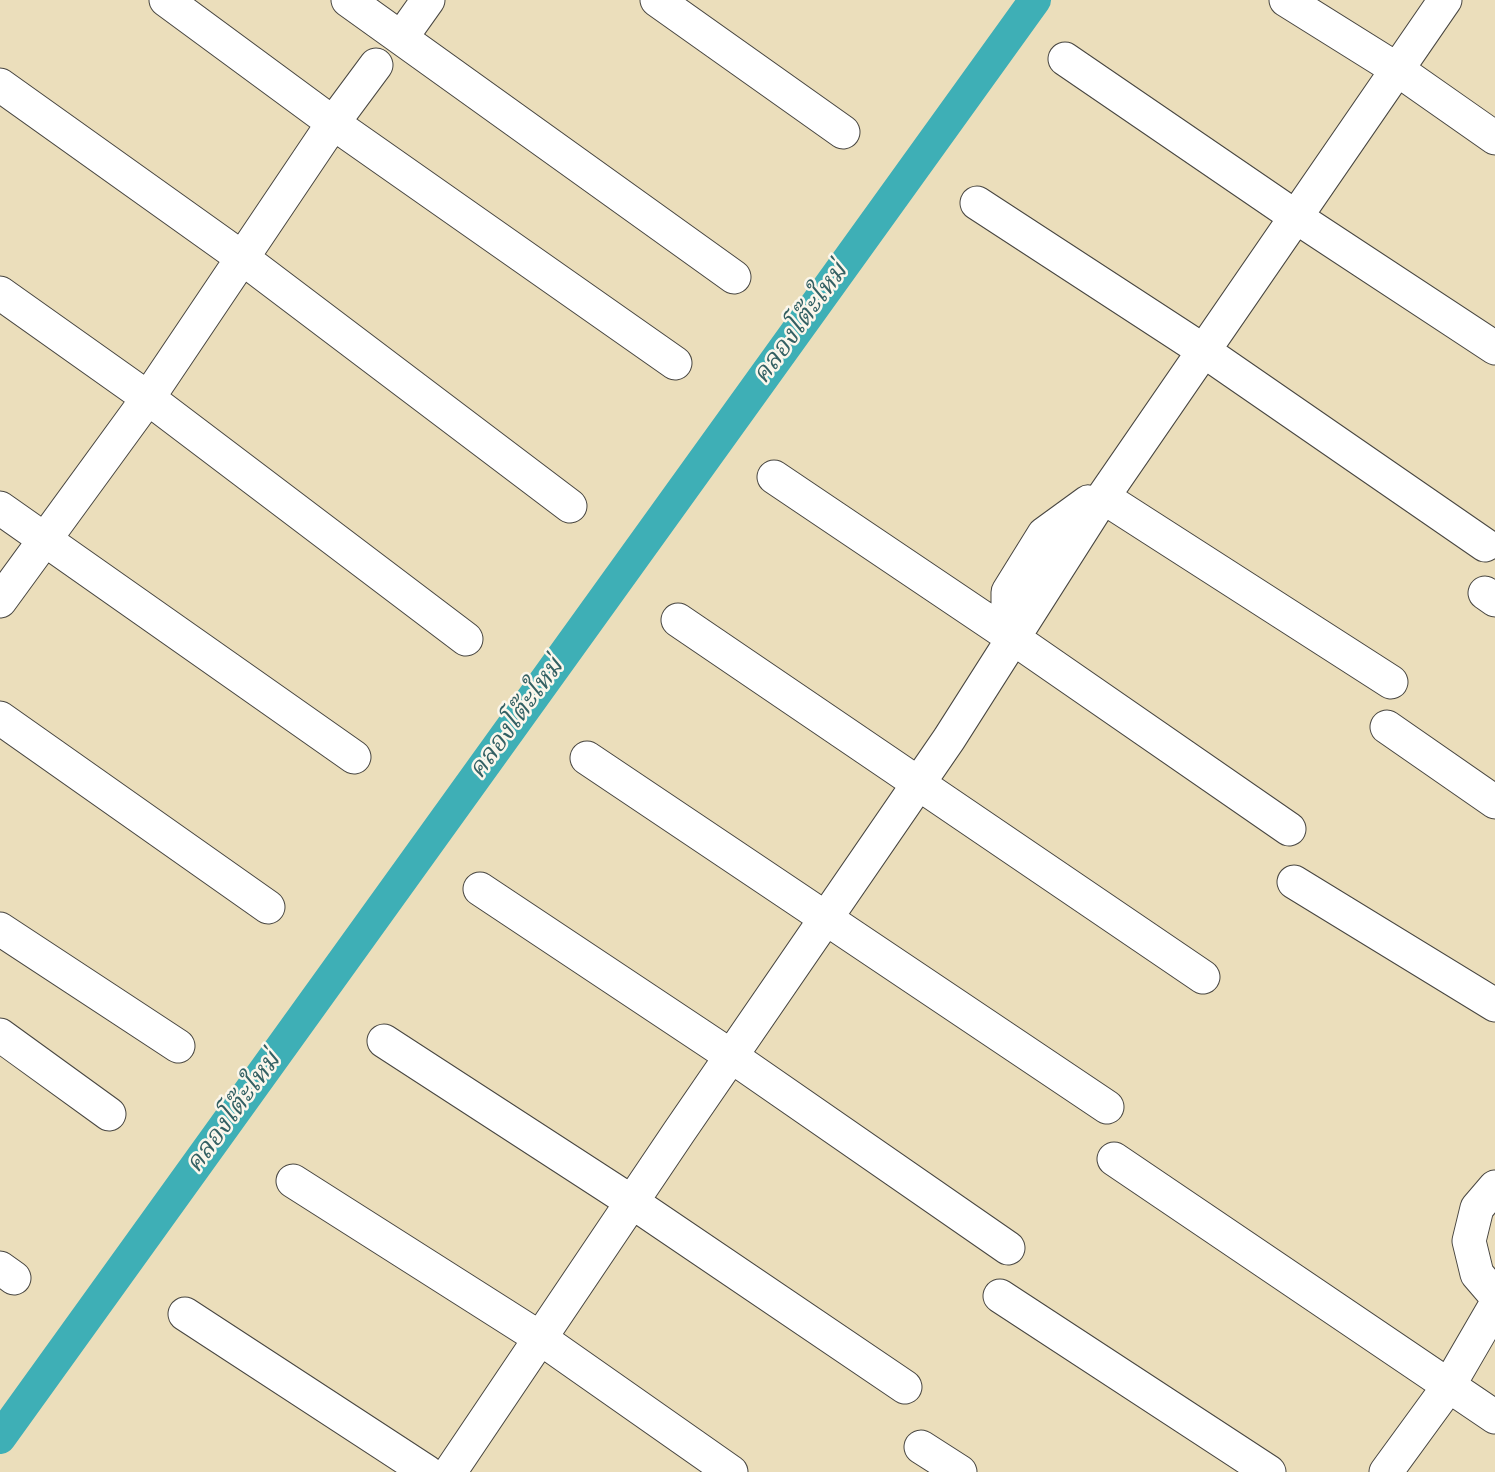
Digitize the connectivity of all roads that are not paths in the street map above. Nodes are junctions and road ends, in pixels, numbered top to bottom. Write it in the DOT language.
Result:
graph roads {
  1 [pos="166,0"];
  2 [pos="348,0"];
  3 [pos="428,0"];
  4 [pos="657,0"];
  5 [pos="1286,0"];
  6 [pos="1445,0"];
  7 [pos="400,38"];
  8 [pos="1065,59"];
  9 [pos="376,65"];
  10 [pos="1398,70"];
  11 [pos="0,85"];
  12 [pos="333,123"];
  13 [pos="843,132"];
  14 [pos="1495,138"];
  15 [pos="977,203"];
  16 [pos="1296,217"];
  17 [pos="241,257"];
  18 [pos="734,277"];
  19 [pos="0,293"];
  20 [pos="1495,348"];
  21 [pos="1204,351"];
  22 [pos="675,363"];
  23 [pos="147,398"];
  24 [pos="774,477"];
  25 [pos="1100,502"];
  26 [pos="570,506"];
  27 [pos="0,508"];
  28 [pos="44,539"];
  29 [pos="1485,545"];
  30 [pos="0,601"];
  31 [pos="678,620"];
  32 [pos="1017,631"];
  33 [pos="466,639"];
  34 [pos="1391,682"];
  35 [pos="0,718"];
  36 [pos="1387,727"];
  37 [pos="354,757"];
  38 [pos="587,758"];
  39 [pos="919,782"];
  40 [pos="1495,802"];
  41 [pos="1289,829"];
  42 [pos="1294,882"];
  43 [pos="480,889"];
  44 [pos="268,907"];
  45 [pos="826,918"];
  46 [pos="0,929"];
  47 [pos="1203,977"];
  48 [pos="1495,1005"];
  49 [pos="0,1035"];
  50 [pos="384,1041"];
  51 [pos="178,1046"];
  52 [pos="731,1056"];
  53 [pos="1107,1107"];
  54 [pos="109,1114"];
  55 [pos="1114,1159"];
  56 [pos="293,1181"];
  57 [pos="1495,1187"];
  58 [pos="632,1202"];
  59 [pos="1008,1248"];
  60 [pos="1495,1295"];
  61 [pos="1000,1296"];
  62 [pos="1495,1306"];
  63 [pos="185,1314"];
  64 [pos="540,1338"];
  65 [pos="905,1387"];
  66 [pos="1448,1387"];
  67 [pos="1495,1417"];
  68 [pos="921,1447"];
  69 [pos="428,1472"];
  70 [pos="450,1472"];
  71 [pos="731,1472"];
  72 [pos="960,1472"];
  73 [pos="1269,1472"];
  74 [pos="1386,1472"];
  1 -- 12 [label="street"];
  2 -- 7 [label="street"];
  3 -- 7 [label="street"];
  4 -- 13 [label="street"];
  5 -- 10 [label="street"];
  6 -- 10 [label="street"];
  7 -- 18 [label="street"];
  8 -- 16 [label="street"];
  9 -- 12 [label="street"];
  10 -- 14 [label="street"];
  10 -- 16 [label="street"];
  11 -- 17 [label="street"];
  12 -- 17 [label="street"];
  12 -- 22 [label="street"];
  15 -- 21 [label="street"];
  16 -- 20 [label="street"];
  16 -- 21 [label="street"];
  17 -- 23 [label="street"];
  17 -- 26 [label="street"];
  19 -- 23 [label="street"];
  21 -- 25 [label="street"];
  21 -- 29 [label="street"];
  23 -- 28 [label="street"];
  23 -- 33 [label="street"];
  24 -- 32 [label="street"];
  25 -- 32 [label="street"];
  25 -- 34 [label="street"];
  27 -- 28 [label="street"];
  28 -- 30 [label="street"];
  28 -- 37 [label="street"];
  31 -- 39 [label="street"];
  32 -- 39 [label="street"];
  32 -- 41 [label="street"];
  35 -- 44 [label="street"];
  36 -- 40 [label="street"];
  38 -- 45 [label="street"];
  39 -- 45 [label="street"];
  39 -- 47 [label="street"];
  42 -- 48 [label="street"];
  43 -- 52 [label="street"];
  45 -- 52 [label="street"];
  45 -- 53 [label="street"];
  46 -- 51 [label="street"];
  49 -- 54 [label="street"];
  50 -- 58 [label="street"];
  52 -- 58 [label="street"];
  52 -- 59 [label="street"];
  55 -- 66 [label="street"];
  56 -- 64 [label="street"];
  57 -- 60 [label="street"];
  58 -- 64 [label="street"];
  58 -- 65 [label="street"];
  61 -- 73 [label="street"];
  62 -- 66 [label="street"];
  63 -- 69 [label="street"];
  64 -- 70 [label="street"];
  64 -- 71 [label="street"];
  66 -- 67 [label="street"];
  66 -- 74 [label="street"];
  68 -- 72 [label="street"];
}
